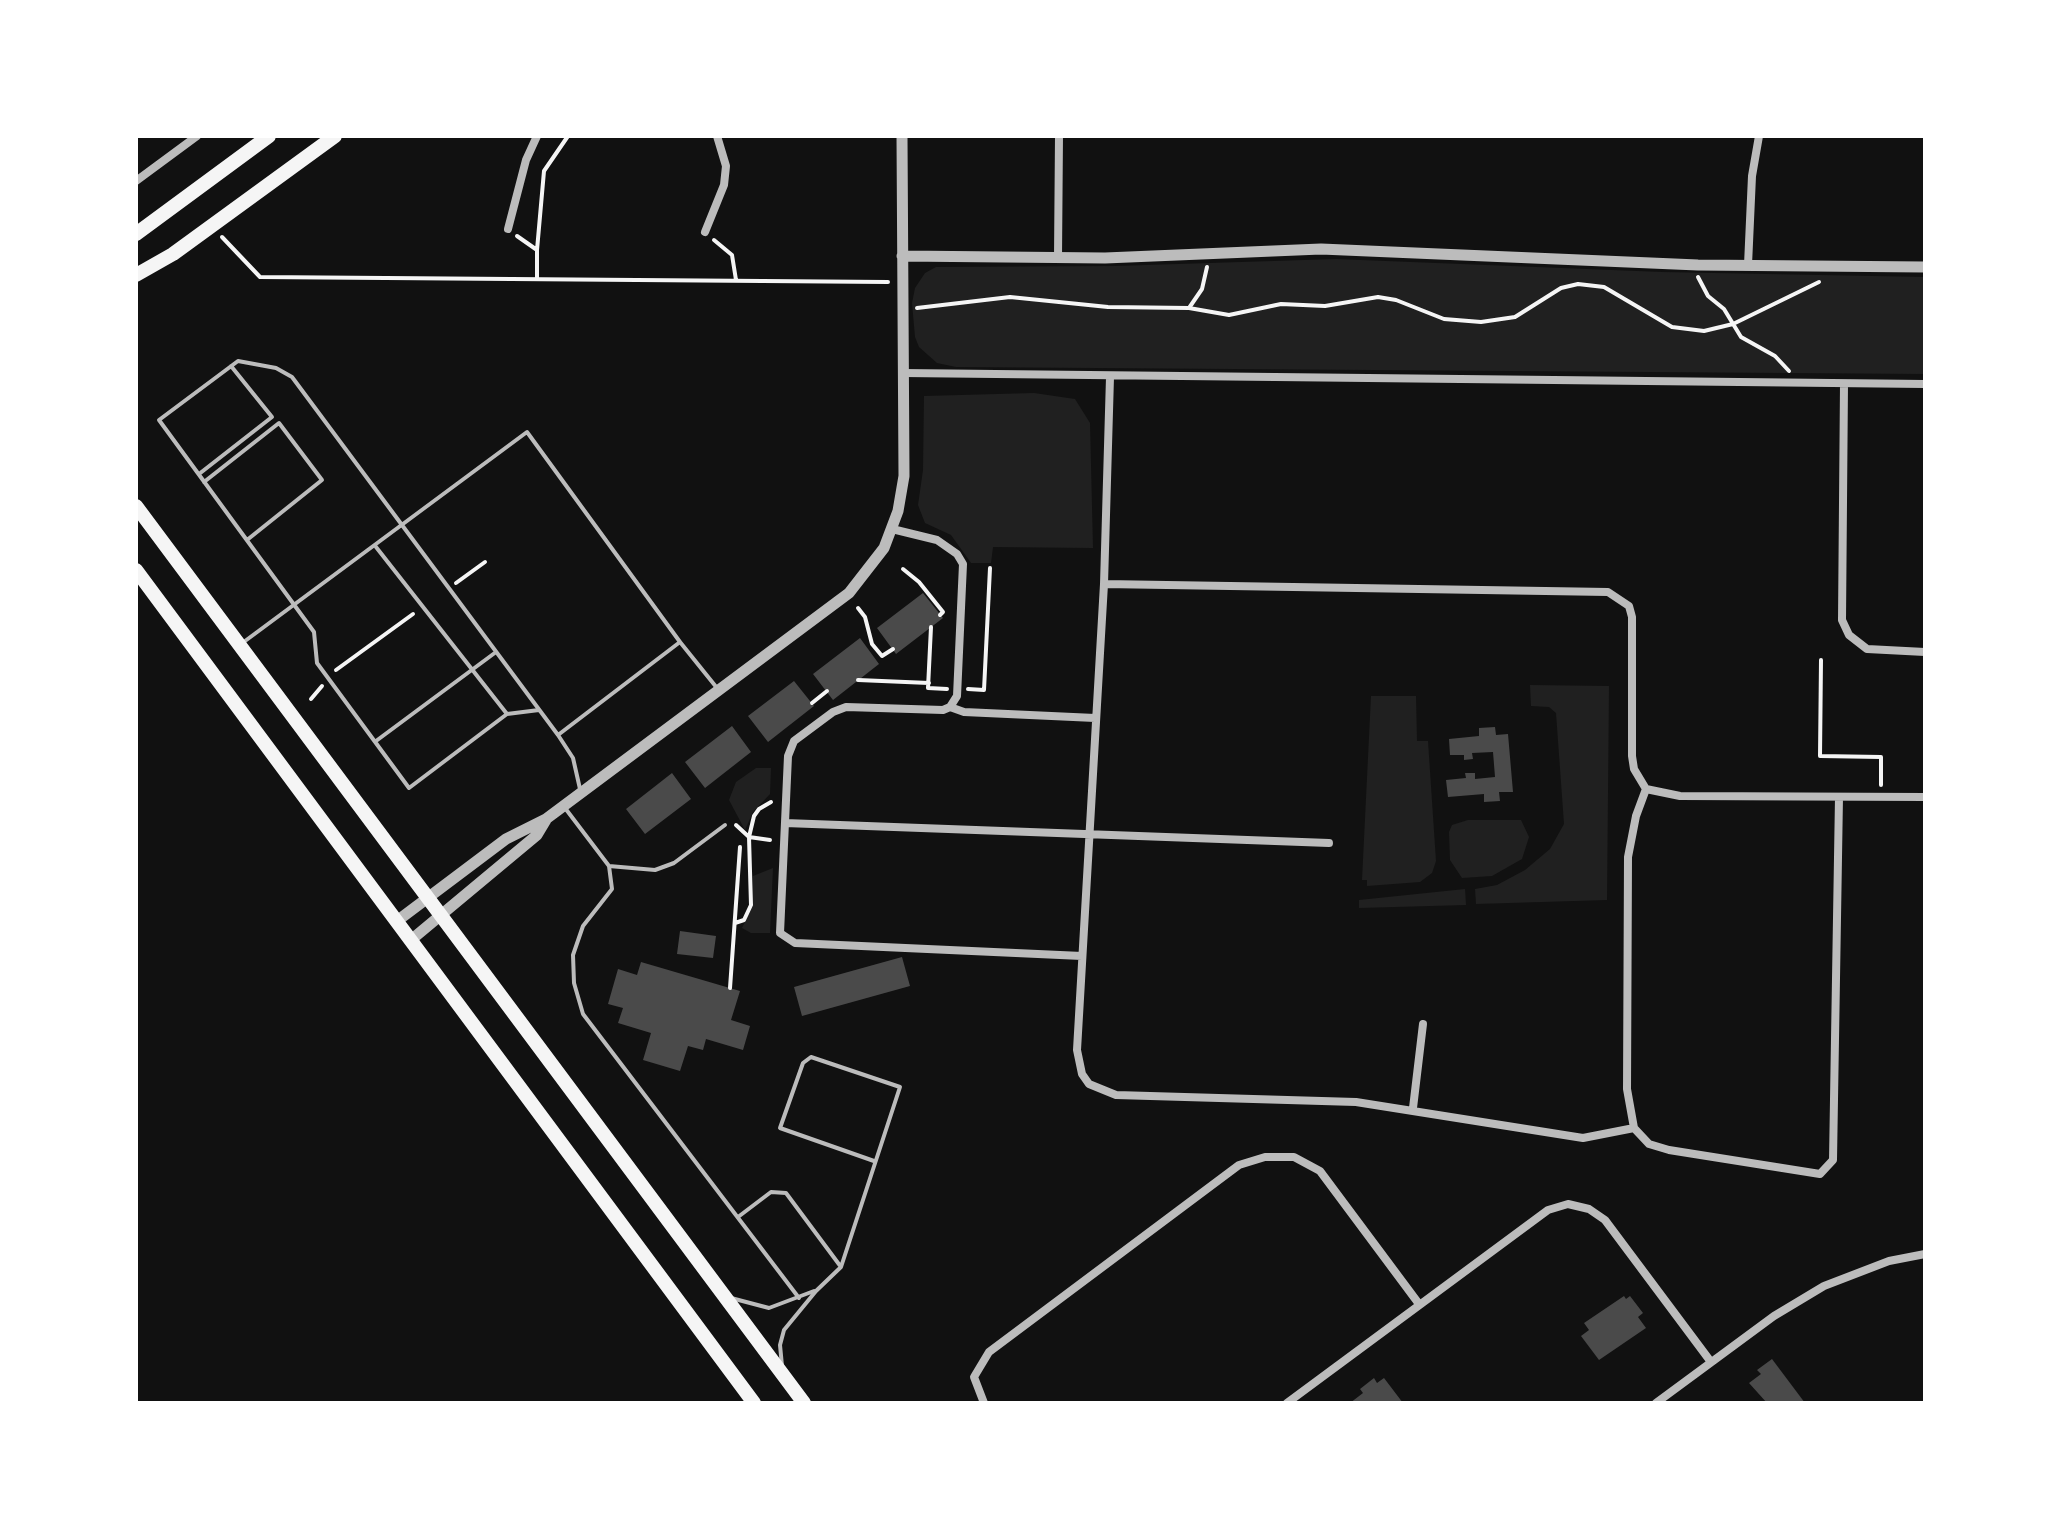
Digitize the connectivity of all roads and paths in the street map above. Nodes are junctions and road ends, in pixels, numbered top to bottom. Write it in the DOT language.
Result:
graph roads {
  1 [pos="197,136"];
  2 [pos="269,136"];
  3 [pos="335,136"];
  4 [pos="537,136"];
  5 [pos="568,136"];
  6 [pos="717,136"];
  7 [pos="902,136"];
  8 [pos="1059,136"];
  9 [pos="1759,136"];
  10 [pos="136,181"];
  11 [pos="211,226"];
  12 [pos="508,229"];
  13 [pos="705,232"];
  14 [pos="136,234"];
  15 [pos="537,250"];
  16 [pos="902,256"];
  17 [pos="1058,257"];
  18 [pos="1207,263"];
  19 [pos="1748,265"];
  20 [pos="1925,267"];
  21 [pos="136,275"];
  22 [pos="1698,275"];
  23 [pos="537,279"];
  24 [pos="1604,279"];
  25 [pos="736,280"];
  26 [pos="902,282"];
  27 [pos="1827,282"];
  28 [pos="1604,287"];
  29 [pos="914,307"];
  30 [pos="1189,308"];
  31 [pos="1733,324"];
  32 [pos="231,366"];
  33 [pos="1789,372"];
  34 [pos="903,373"];
  35 [pos="1110,377"];
  36 [pos="1844,384"];
  37 [pos="1925,384"];
  38 [pos="198,474"];
  39 [pos="204,482"];
  40 [pos="136,506"];
  41 [pos="402,527"];
  42 [pos="892,529"];
  43 [pos="247,540"];
  44 [pos="376,547"];
  45 [pos="485,562"];
  46 [pos="903,569"];
  47 [pos="136,570"];
  48 [pos="1104,584"];
  49 [pos="449,588"];
  50 [pos="295,606"];
  51 [pos="423,607"];
  52 [pos="858,608"];
  53 [pos="940,615"];
  54 [pos="680,642"];
  55 [pos="239,646"];
  56 [pos="893,649"];
  57 [pos="496,652"];
  58 [pos="1925,652"];
  59 [pos="1821,660"];
  60 [pos="472,670"];
  61 [pos="328,678"];
  62 [pos="858,680"];
  63 [pos="929,683"];
  64 [pos="719,690"];
  65 [pos="827,691"];
  66 [pos="311,699"];
  67 [pos="812,703"];
  68 [pos="950,707"];
  69 [pos="539,710"];
  70 [pos="507,714"];
  71 [pos="1095,718"];
  72 [pos="558,735"];
  73 [pos="376,741"];
  74 [pos="1881,787"];
  75 [pos="1646,789"];
  76 [pos="581,794"];
  77 [pos="1839,797"];
  78 [pos="1925,797"];
  79 [pos="771,802"];
  80 [pos="563,807"];
  81 [pos="546,819"];
  82 [pos="733,820"];
  83 [pos="785,823"];
  84 [pos="725,825"];
  85 [pos="1089,836"];
  86 [pos="749,837"];
  87 [pos="773,840"];
  88 [pos="1329,843"];
  89 [pos="740,847"];
  90 [pos="609,866"];
  91 [pos="430,897"];
  92 [pos="443,915"];
  93 [pos="397,921"];
  94 [pos="735,923"];
  95 [pos="411,940"];
  96 [pos="1082,956"];
  97 [pos="730,988"];
  98 [pos="1423,1024"];
  99 [pos="1413,1108"];
  100 [pos="1634,1128"];
  101 [pos="874,1161"];
  102 [pos="738,1217"];
  103 [pos="1925,1254"];
  104 [pos="841,1267"];
  105 [pos="816,1291"];
  106 [pos="723,1296"];
  107 [pos="799,1298"];
  108 [pos="1419,1304"];
  109 [pos="1711,1362"];
  110 [pos="783,1376"];
  111 [pos="754,1403"];
  112 [pos="804,1403"];
  113 [pos="984,1403"];
  114 [pos="1287,1403"];
  115 [pos="1656,1403"];
  1 -- 10 [label="street"];
  2 -- 14 [label="main road"];
  3 -- 11 [label="main road"];
  4 -- 12 [label="street"];
  5 -- 15 [label="path"];
  6 -- 13 [label="street"];
  7 -- 16 [label="street"];
  8 -- 17 [label="street"];
  9 -- 19 [label="street"];
  11 -- 21 [label="main road"];
  11 -- 23 [label="path"];
  12 -- 15 [label="path"];
  13 -- 25 [label="path"];
  15 -- 23 [label="path"];
  16 -- 17 [label="street"];
  16 -- 26 [label="street"];
  17 -- 19 [label="street"];
  18 -- 30 [label="path"];
  19 -- 20 [label="street"];
  22 -- 31 [label="path"];
  23 -- 25 [label="path"];
  24 -- 28 [label="path"];
  25 -- 26 [label="path"];
  26 -- 34 [label="street"];
  27 -- 31 [label="path"];
  28 -- 30 [label="path"];
  28 -- 31 [label="path"];
  29 -- 30 [label="path"];
  31 -- 33 [label="path"];
  32 -- 38 [label="lane"];
  32 -- 38 [label="lane"];
  32 -- 41 [label="lane"];
  34 -- 35 [label="street"];
  34 -- 42 [label="street"];
  35 -- 36 [label="street"];
  35 -- 48 [label="street"];
  36 -- 37 [label="street"];
  36 -- 58 [label="street"];
  38 -- 39 [label="lane"];
  39 -- 43 [label="lane"];
  39 -- 43 [label="lane"];
  40 -- 55 [label="main road"];
  41 -- 44 [label="lane"];
  41 -- 49 [label="lane"];
  41 -- 54 [label="lane"];
  42 -- 64 [label="street"];
  42 -- 68 [label="street"];
  43 -- 50 [label="lane"];
  44 -- 50 [label="lane"];
  44 -- 51 [label="lane"];
  45 -- 49 [label="path"];
  46 -- 53 [label="path"];
  47 -- 93 [label="main road"];
  48 -- 71 [label="street"];
  48 -- 75 [label="street"];
  49 -- 57 [label="lane"];
  50 -- 55 [label="lane"];
  50 -- 61 [label="lane"];
  51 -- 60 [label="lane"];
  51 -- 61 [label="path"];
  52 -- 56 [label="path"];
  54 -- 64 [label="lane"];
  54 -- 72 [label="lane"];
  55 -- 91 [label="main road"];
  57 -- 60 [label="lane"];
  57 -- 69 [label="lane"];
  59 -- 74 [label="path"];
  60 -- 70 [label="lane"];
  60 -- 73 [label="lane"];
  61 -- 66 [label="path"];
  61 -- 73 [label="lane"];
  62 -- 63 [label="path"];
  64 -- 76 [label="street"];
  65 -- 67 [label="path"];
  68 -- 71 [label="street"];
  68 -- 83 [label="street"];
  69 -- 70 [label="lane"];
  69 -- 72 [label="lane"];
  70 -- 73 [label="lane"];
  71 -- 85 [label="street"];
  72 -- 76 [label="lane"];
  75 -- 77 [label="street"];
  75 -- 100 [label="street"];
  76 -- 80 [label="street"];
  77 -- 78 [label="street"];
  77 -- 100 [label="street"];
  79 -- 86 [label="path"];
  80 -- 81 [label="street"];
  80 -- 90 [label="lane"];
  81 -- 91 [label="street"];
  81 -- 92 [label="street"];
  82 -- 86 [label="path"];
  83 -- 85 [label="street"];
  83 -- 96 [label="street"];
  84 -- 90 [label="lane"];
  85 -- 88 [label="street"];
  85 -- 96 [label="street"];
  86 -- 87 [label="path"];
  86 -- 94 [label="path"];
  89 -- 94 [label="path"];
  90 -- 102 [label="lane"];
  91 -- 92 [label="main road"];
  91 -- 93 [label="street"];
  92 -- 95 [label="street"];
  92 -- 106 [label="main road"];
  93 -- 95 [label="main road"];
  94 -- 97 [label="path"];
  95 -- 111 [label="main road"];
  96 -- 99 [label="street"];
  98 -- 99 [label="street"];
  99 -- 100 [label="street"];
  101 -- 101 [label="lane"];
  101 -- 104 [label="lane"];
  102 -- 104 [label="lane"];
  102 -- 107 [label="lane"];
  103 -- 109 [label="street"];
  104 -- 105 [label="lane"];
  105 -- 107 [label="lane"];
  105 -- 110 [label="lane"];
  106 -- 107 [label="lane"];
  106 -- 110 [label="main road"];
  108 -- 109 [label="street"];
  108 -- 113 [label="street"];
  108 -- 114 [label="street"];
  109 -- 115 [label="street"];
  110 -- 112 [label="main road"];
}
